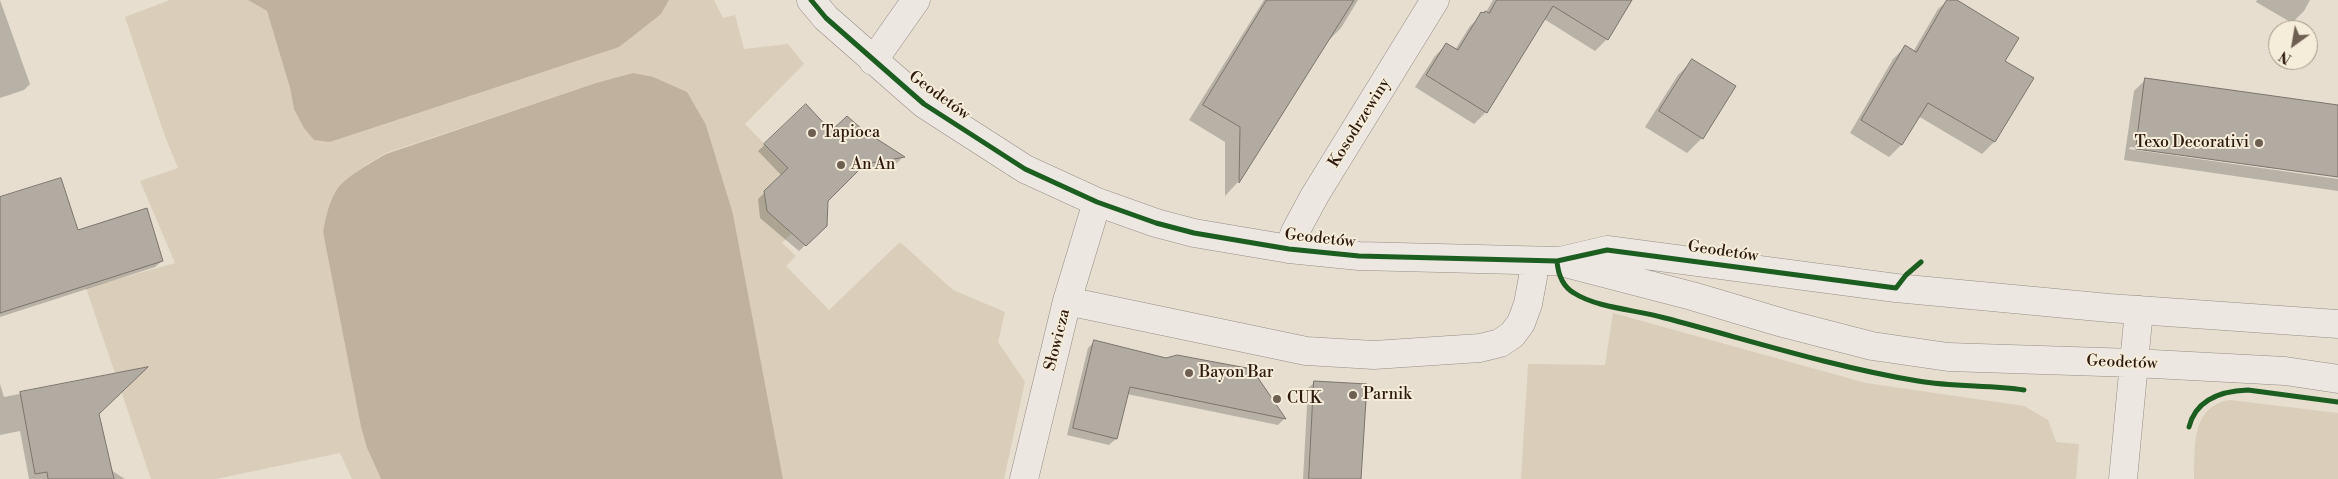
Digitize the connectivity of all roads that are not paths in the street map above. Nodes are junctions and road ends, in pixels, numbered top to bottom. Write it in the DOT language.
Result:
graph roads {
  1 [pos="810,0"];
  2 [pos="916,0"];
  3 [pos="1436,0"];
  4 [pos="872,61"];
  5 [pos="1096,202"];
  6 [pos="1290,249"];
  7 [pos="1544,261"];
  8 [pos="1067,301"];
  9 [pos="2139,310"];
  10 [pos="2338,324"];
  11 [pos="2134,362"];
  12 [pos="2338,379"];
  13 [pos="1024,479"];
  14 [pos="2123,479"];
  1 -- 4 [label="street, Geodetów"];
  2 -- 4 [label="street"];
  3 -- 6 [label="street, Kosodrzewiny"];
  4 -- 5 [label="street, Geodetów"];
  5 -- 6 [label="street, Geodetów"];
  5 -- 8 [label="street, Słowicza"];
  6 -- 7 [label="street, Geodetów"];
  7 -- 8 [label="street"];
  7 -- 9 [label="street, Geodetów"];
  7 -- 11 [label="street, Geodetów"];
  8 -- 13 [label="street, Słowicza"];
  9 -- 10 [label="street, Geodetów"];
  9 -- 11 [label="street"];
  11 -- 12 [label="street, Geodetów"];
  11 -- 14 [label="street"];
}
